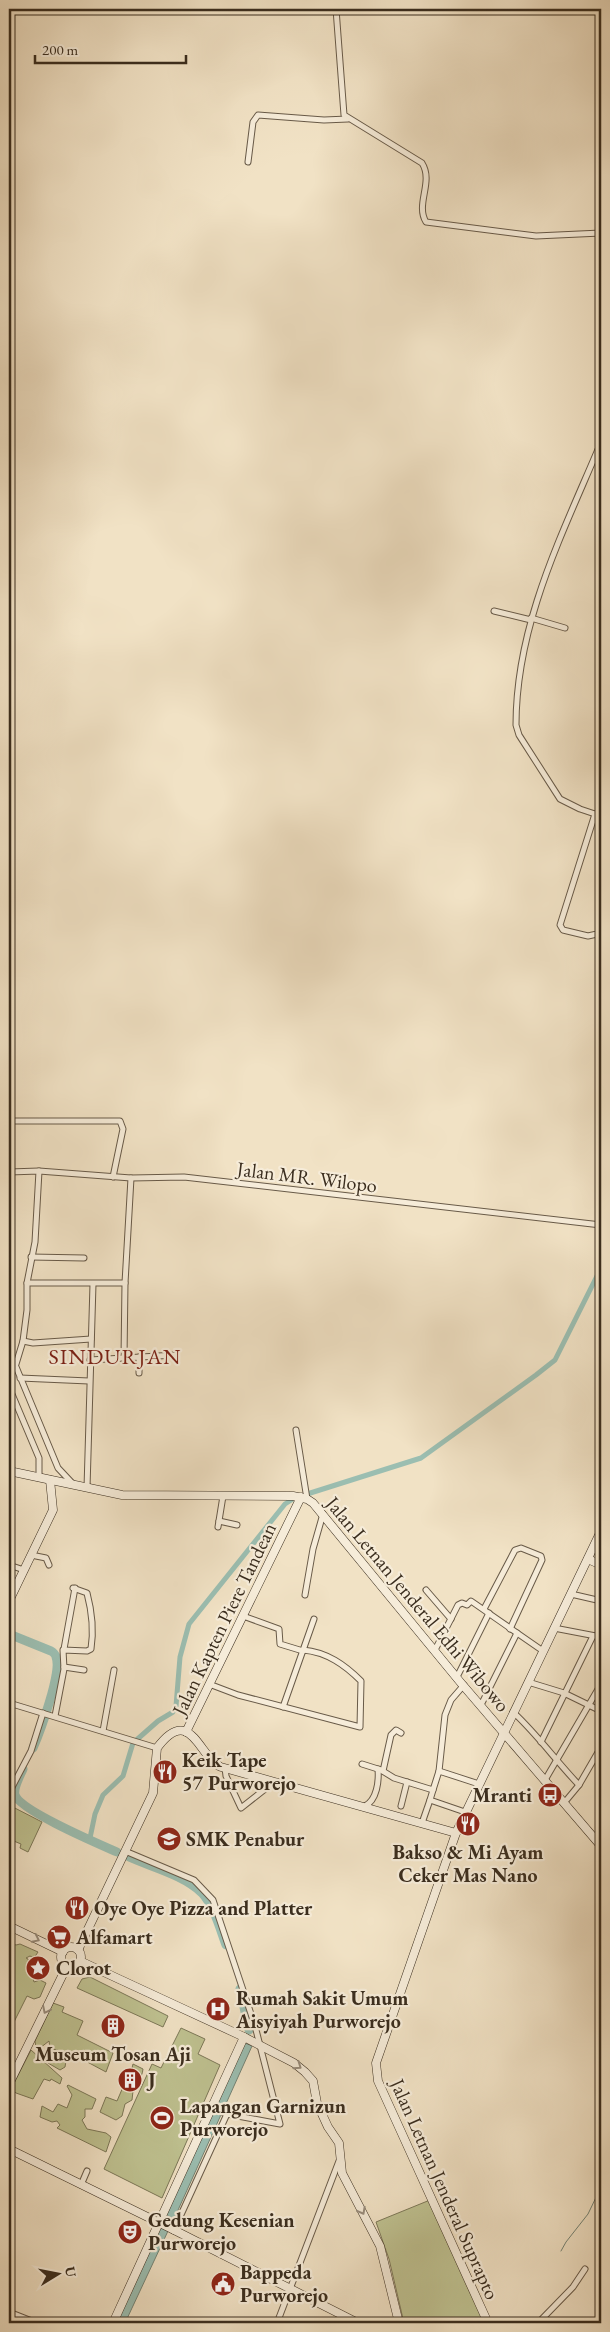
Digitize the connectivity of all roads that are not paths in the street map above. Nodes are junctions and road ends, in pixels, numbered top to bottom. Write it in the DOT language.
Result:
graph roads {
  1 [pos="336,9"];
  2 [pos="348,119"];
  3 [pos="248,162"];
  4 [pos="601,232"];
  5 [pos="599,447"];
  6 [pos="494,611"];
  7 [pos="531,619"];
  8 [pos="565,628"];
  9 [pos="595,814"];
  10 [pos="601,816"];
  11 [pos="601,929"];
  12 [pos="9,1121"];
  13 [pos="39,1171"];
  14 [pos="9,1172"];
  15 [pos="113,1177"];
  16 [pos="131,1178"];
  17 [pos="601,1225"];
  18 [pos="31,1257"];
  19 [pos="84,1258"];
  20 [pos="27,1283"];
  21 [pos="125,1283"];
  22 [pos="93,1284"];
  23 [pos="91,1339"];
  24 [pos="23,1341"];
  25 [pos="9,1350"];
  26 [pos="175,1355"];
  27 [pos="139,1357"];
  28 [pos="124,1358"];
  29 [pos="90,1360"];
  30 [pos="16,1364"];
  31 [pos="139,1373"];
  32 [pos="20,1378"];
  33 [pos="89,1382"];
  34 [pos="9,1388"];
  35 [pos="296,1430"];
  36 [pos="9,1471"];
  37 [pos="39,1478"];
  38 [pos="50,1480"];
  39 [pos="74,1485"];
  40 [pos="87,1488"];
  41 [pos="223,1496"];
  42 [pos="302,1496"];
  43 [pos="323,1514"];
  44 [pos="237,1525"];
  45 [pos="601,1531"];
  46 [pos="31,1555"];
  47 [pos="588,1559"];
  48 [pos="9,1565"];
  49 [pos="49,1565"];
  50 [pos="601,1565"];
  51 [pos="24,1570"];
  52 [pos="426,1590"];
  53 [pos="571,1594"];
  54 [pos="305,1595"];
  55 [pos="597,1600"];
  56 [pos="9,1601"];
  57 [pos="487,1611"];
  58 [pos="243,1616"];
  59 [pos="314,1619"];
  60 [pos="451,1619"];
  61 [pos="554,1628"];
  62 [pos="510,1629"];
  63 [pos="516,1633"];
  64 [pos="594,1636"];
  65 [pos="601,1637"];
  66 [pos="64,1649"];
  67 [pos="303,1650"];
  68 [pos="435,1650"];
  69 [pos="544,1651"];
  70 [pos="64,1667"];
  71 [pos="84,1670"];
  72 [pos="114,1670"];
  73 [pos="457,1677"];
  74 [pos="528,1682"];
  75 [pos="209,1684"];
  76 [pos="601,1684"];
  77 [pos="464,1685"];
  78 [pos="564,1692"];
  79 [pos="9,1702"];
  80 [pos="480,1705"];
  81 [pos="589,1706"];
  82 [pos="283,1707"];
  83 [pos="601,1711"];
  84 [pos="513,1712"];
  85 [pos="44,1713"];
  86 [pos="54,1716"];
  87 [pos="103,1731"];
  88 [pos="186,1732"];
  89 [pos="505,1732"];
  90 [pos="401,1733"];
  91 [pos="541,1742"];
  92 [pos="601,1747"];
  93 [pos="157,1748"];
  94 [pos="557,1762"];
  95 [pos="362,1764"];
  96 [pos="225,1768"];
  97 [pos="380,1770"];
  98 [pos="439,1771"];
  99 [pos="545,1780"];
  100 [pos="274,1781"];
  101 [pos="407,1782"];
  102 [pos="479,1784"];
  103 [pos="579,1785"];
  104 [pos="433,1790"];
  105 [pos="430,1800"];
  106 [pos="564,1803"];
  107 [pos="9,1804"];
  108 [pos="365,1806"];
  109 [pos="401,1806"];
  110 [pos="465,1812"];
  111 [pos="422,1823"];
  112 [pos="456,1833"];
  113 [pos="601,1846"];
  114 [pos="124,1855"];
  115 [pos="9,1926"];
  116 [pos="78,1950"];
  117 [pos="63,1952"];
  118 [pos="80,1961"];
  119 [pos="67,1966"];
  120 [pos="245,2038"];
  121 [pos="257,2044"];
  122 [pos="9,2084"];
  123 [pos="213,2108"];
  124 [pos="226,2113"];
  125 [pos="9,2149"];
  126 [pos="340,2160"];
  127 [pos="87,2171"];
  128 [pos="81,2185"];
  129 [pos="160,2223"];
  130 [pos="174,2230"];
  131 [pos="585,2269"];
  132 [pos="289,2289"];
  133 [pos="9,2312"];
  134 [pos="37,2323"];
  135 [pos="113,2323"];
  136 [pos="276,2323"];
  137 [pos="358,2323"];
  138 [pos="399,2323"];
  139 [pos="488,2323"];
  140 [pos="538,2323"];
  1 -- 2 [label="street"];
  2 -- 3 [label="street"];
  2 -- 4 [label="street"];
  5 -- 7 [label="street"];
  6 -- 7 [label="street"];
  7 -- 8 [label="street"];
  7 -- 9 [label="street"];
  9 -- 10 [label="street"];
  9 -- 11 [label="street"];
  12 -- 15 [label="street"];
  13 -- 14 [label="street, Jalan MR. Wilopo"];
  13 -- 15 [label="street, Jalan MR. Wilopo"];
  13 -- 18 [label="street"];
  15 -- 16 [label="street, Jalan MR. Wilopo"];
  16 -- 17 [label="street, Jalan MR. Wilopo"];
  16 -- 21 [label="street"];
  18 -- 19 [label="street"];
  18 -- 20 [label="street"];
  20 -- 22 [label="street"];
  20 -- 24 [label="street"];
  21 -- 22 [label="street"];
  21 -- 28 [label="street"];
  22 -- 23 [label="street"];
  23 -- 24 [label="street"];
  23 -- 29 [label="street"];
  24 -- 30 [label="street"];
  25 -- 30 [label="street"];
  26 -- 27 [label="street"];
  27 -- 28 [label="street"];
  27 -- 31 [label="street"];
  28 -- 29 [label="street"];
  29 -- 33 [label="street"];
  30 -- 32 [label="street"];
  32 -- 33 [label="street"];
  32 -- 39 [label="street"];
  33 -- 40 [label="street"];
  34 -- 37 [label="street"];
  35 -- 42 [label="street"];
  36 -- 37 [label="street"];
  37 -- 38 [label="street"];
  38 -- 39 [label="street"];
  38 -- 46 [label="street"];
  39 -- 40 [label="street"];
  40 -- 41 [label="street"];
  41 -- 42 [label="street"];
  41 -- 44 [label="street"];
  42 -- 43 [label="street, Jalan Letnan Jenderal Edhi Wibowo"];
  42 -- 58 [label="street, Jalan Kapten Piere Tandean"];
  43 -- 54 [label="street"];
  43 -- 68 [label="street, Jalan Letnan Jenderal Edhi Wibowo"];
  45 -- 47 [label="street, Jalan Letnan Jenderal Suprapto"];
  46 -- 49 [label="street"];
  46 -- 51 [label="street"];
  47 -- 50 [label="street"];
  47 -- 53 [label="street, Jalan Letnan Jenderal Suprapto"];
  48 -- 51 [label="street"];
  51 -- 56 [label="street"];
  52 -- 60 [label="street"];
  53 -- 55 [label="street"];
  53 -- 61 [label="street, Jalan Letnan Jenderal Suprapto"];
  57 -- 60 [label="street"];
  57 -- 62 [label="street"];
  57 -- 62 [label="street"];
  57 -- 73 [label="street"];
  58 -- 67 [label="street"];
  58 -- 75 [label="street, Jalan Kapten Piere Tandean"];
  59 -- 67 [label="street"];
  60 -- 68 [label="street"];
  61 -- 64 [label="street"];
  61 -- 69 [label="street, Jalan Letnan Jenderal Suprapto"];
  62 -- 63 [label="street"];
  63 -- 69 [label="street"];
  63 -- 80 [label="street"];
  64 -- 65 [label="street"];
  64 -- 78 [label="street"];
  66 -- 66 [label="street"];
  66 -- 70 [label="street"];
  67 -- 82 [label="street"];
  67 -- 82 [label="street"];
  68 -- 73 [label="street, Jalan Letnan Jenderal Edhi Wibowo"];
  69 -- 74 [label="street, Jalan Letnan Jenderal Suprapto"];
  70 -- 71 [label="street"];
  70 -- 86 [label="street"];
  72 -- 87 [label="street"];
  73 -- 77 [label="street, Jalan Letnan Jenderal Edhi Wibowo"];
  74 -- 78 [label="street"];
  74 -- 84 [label="street, Jalan Letnan Jenderal Suprapto"];
  75 -- 82 [label="street"];
  75 -- 88 [label="street, Jalan Kapten Piere Tandean"];
  76 -- 81 [label="street"];
  77 -- 80 [label="street, Jalan Letnan Jenderal Edhi Wibowo"];
  77 -- 98 [label="street"];
  78 -- 81 [label="street"];
  78 -- 91 [label="street"];
  79 -- 85 [label="street"];
  80 -- 89 [label="street, Jalan Letnan Jenderal Edhi Wibowo"];
  81 -- 83 [label="street"];
  81 -- 94 [label="street"];
  84 -- 89 [label="street, Jalan Letnan Jenderal Suprapto"];
  84 -- 91 [label="street"];
  85 -- 86 [label="street"];
  85 -- 107 [label="street"];
  86 -- 87 [label="street"];
  87 -- 93 [label="street"];
  88 -- 93 [label="street"];
  88 -- 96 [label="street, Jalan Kapten Piere Tandean"];
  89 -- 99 [label="street, Jalan Letnan Jenderal Edhi Wibowo"];
  89 -- 102 [label="street, Jalan Letnan Jenderal Suprapto"];
  90 -- 97 [label="street"];
  91 -- 94 [label="street"];
  92 -- 103 [label="street"];
  93 -- 114 [label="street"];
  94 -- 99 [label="street"];
  94 -- 103 [label="street"];
  95 -- 97 [label="street"];
  96 -- 100 [label="street, Jalan Kapten Piere Tandean"];
  96 -- 100 [label="street"];
  97 -- 101 [label="street"];
  97 -- 108 [label="street"];
  98 -- 102 [label="street"];
  98 -- 104 [label="street"];
  99 -- 106 [label="street, Jalan Letnan Jenderal Edhi Wibowo"];
  100 -- 108 [label="street, Jalan Kapten Piere Tandean"];
  101 -- 104 [label="street"];
  101 -- 109 [label="street"];
  102 -- 110 [label="street, Jalan Letnan Jenderal Suprapto"];
  103 -- 106 [label="street"];
  104 -- 105 [label="street"];
  105 -- 110 [label="street"];
  105 -- 111 [label="street"];
  106 -- 113 [label="street, Jalan Letnan Jenderal Edhi Wibowo"];
  108 -- 111 [label="street, Jalan Kapten Piere Tandean"];
  110 -- 112 [label="street, Jalan Letnan Jenderal Suprapto"];
  111 -- 112 [label="street, Jalan Kapten Piere Tandean"];
  112 -- 139 [label="street, Jalan Letnan Jenderal Suprapto"];
  114 -- 116 [label="street"];
  114 -- 121 [label="street"];
  115 -- 117 [label="street, one-way"];
  116 -- 117 [label="street"];
  116 -- 118 [label="street"];
  117 -- 119 [label="street"];
  118 -- 119 [label="street"];
  118 -- 120 [label="street"];
  119 -- 122 [label="street, one-way"];
  120 -- 121 [label="street"];
  120 -- 123 [label="street"];
  121 -- 124 [label="street"];
  121 -- 126 [label="street, one-way"];
  123 -- 124 [label="street"];
  123 -- 129 [label="street"];
  124 -- 130 [label="street"];
  125 -- 128 [label="street"];
  126 -- 132 [label="street"];
  126 -- 138 [label="street, one-way"];
  127 -- 128 [label="street"];
  128 -- 129 [label="street"];
  129 -- 130 [label="street"];
  129 -- 135 [label="street"];
  130 -- 132 [label="street"];
  131 -- 140 [label="street"];
  132 -- 136 [label="street"];
  132 -- 137 [label="street"];
  133 -- 134 [label="street"];
}
